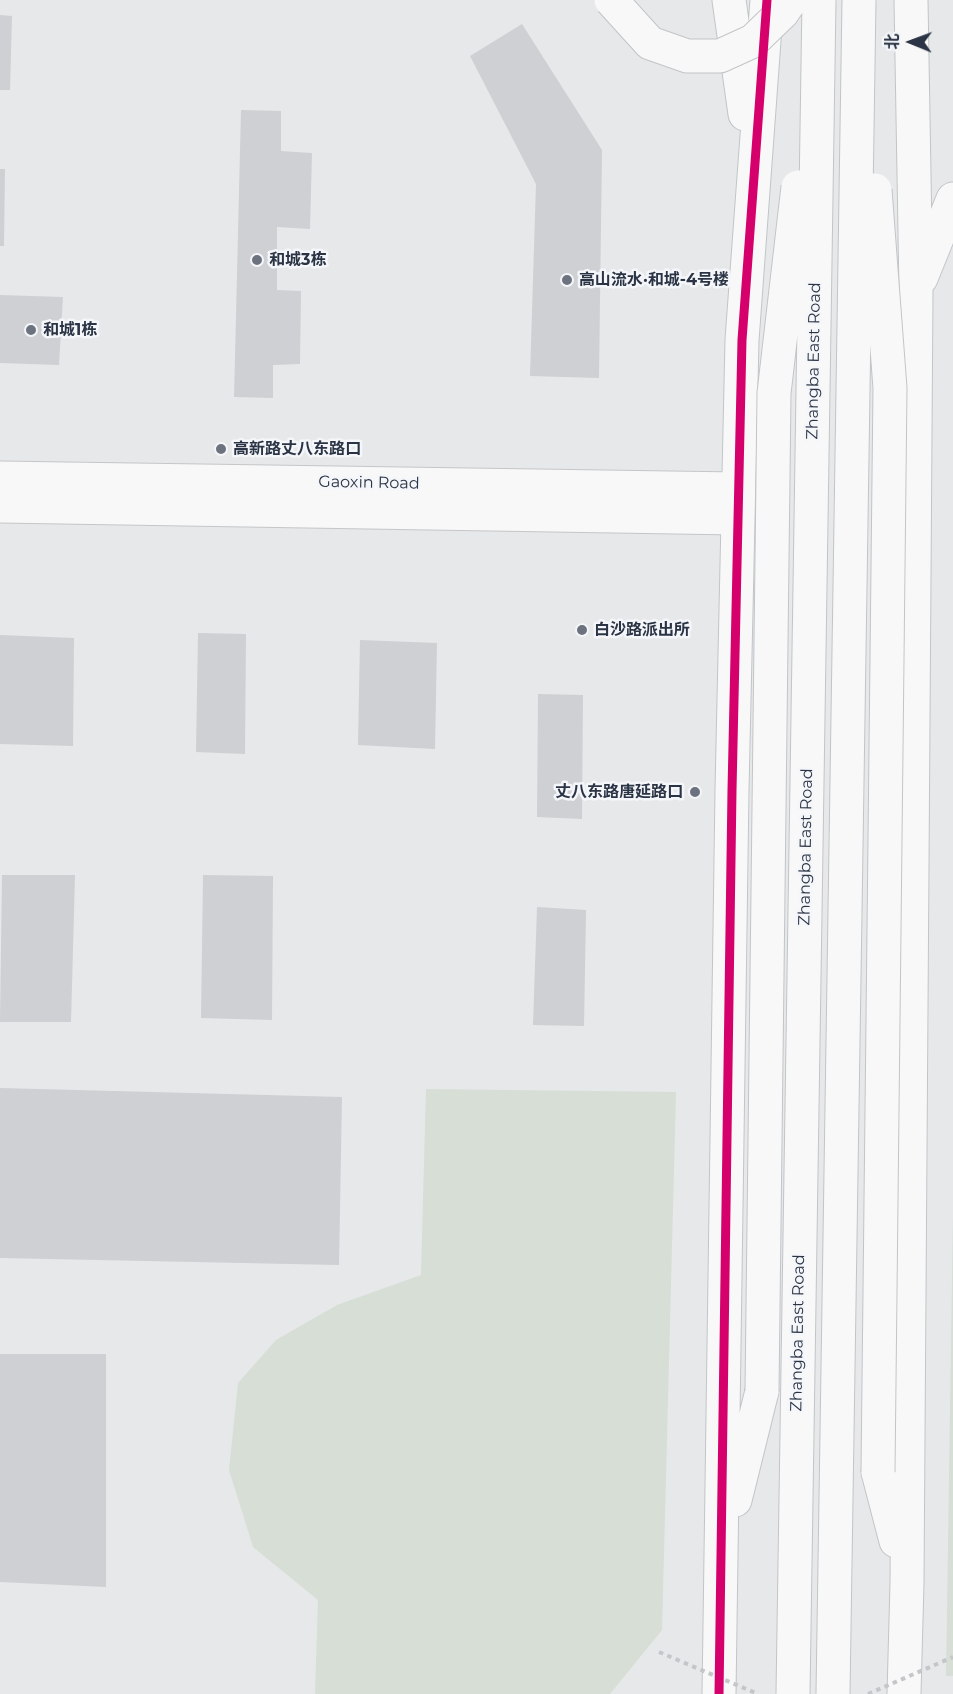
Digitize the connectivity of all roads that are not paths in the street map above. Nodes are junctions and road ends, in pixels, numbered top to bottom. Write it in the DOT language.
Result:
graph roads {
  1 [pos="611,0"];
  2 [pos="729,0"];
  3 [pos="767,0"];
  4 [pos="790,0"];
  5 [pos="819,0"];
  6 [pos="860,0"];
  7 [pos="911,0"];
  8 [pos="754,180"];
  9 [pos="953,200"];
  10 [pos="916,291"];
  11 [pos="0,478"];
  12 [pos="737,503"];
  13 [pos="0,506"];
  14 [pos="722,1553"];
  15 [pos="907,1583"];
  16 [pos="719,1694"];
  17 [pos="793,1694"];
  18 [pos="833,1694"];
  19 [pos="904,1694"];
  1 -- 4 [label="main road, bridge"];
  2 -- 8 [label="main road"];
  3 -- 8 [label="main road"];
  5 -- 14 [label="main road, bridge"];
  5 -- 17 [label="main road, Zhangba East Road, bridge"];
  6 -- 15 [label="main road, bridge"];
  6 -- 18 [label="main road, bridge"];
  7 -- 10 [label="main road"];
  8 -- 12 [label="main road"];
  9 -- 10 [label="main road"];
  10 -- 15 [label="main road"];
  11 -- 12 [label="main road, Gaoxin Road"];
  12 -- 13 [label="main road, Gaoxin Road"];
  12 -- 14 [label="main road"];
  14 -- 16 [label="main road"];
  15 -- 19 [label="main road"];
}
